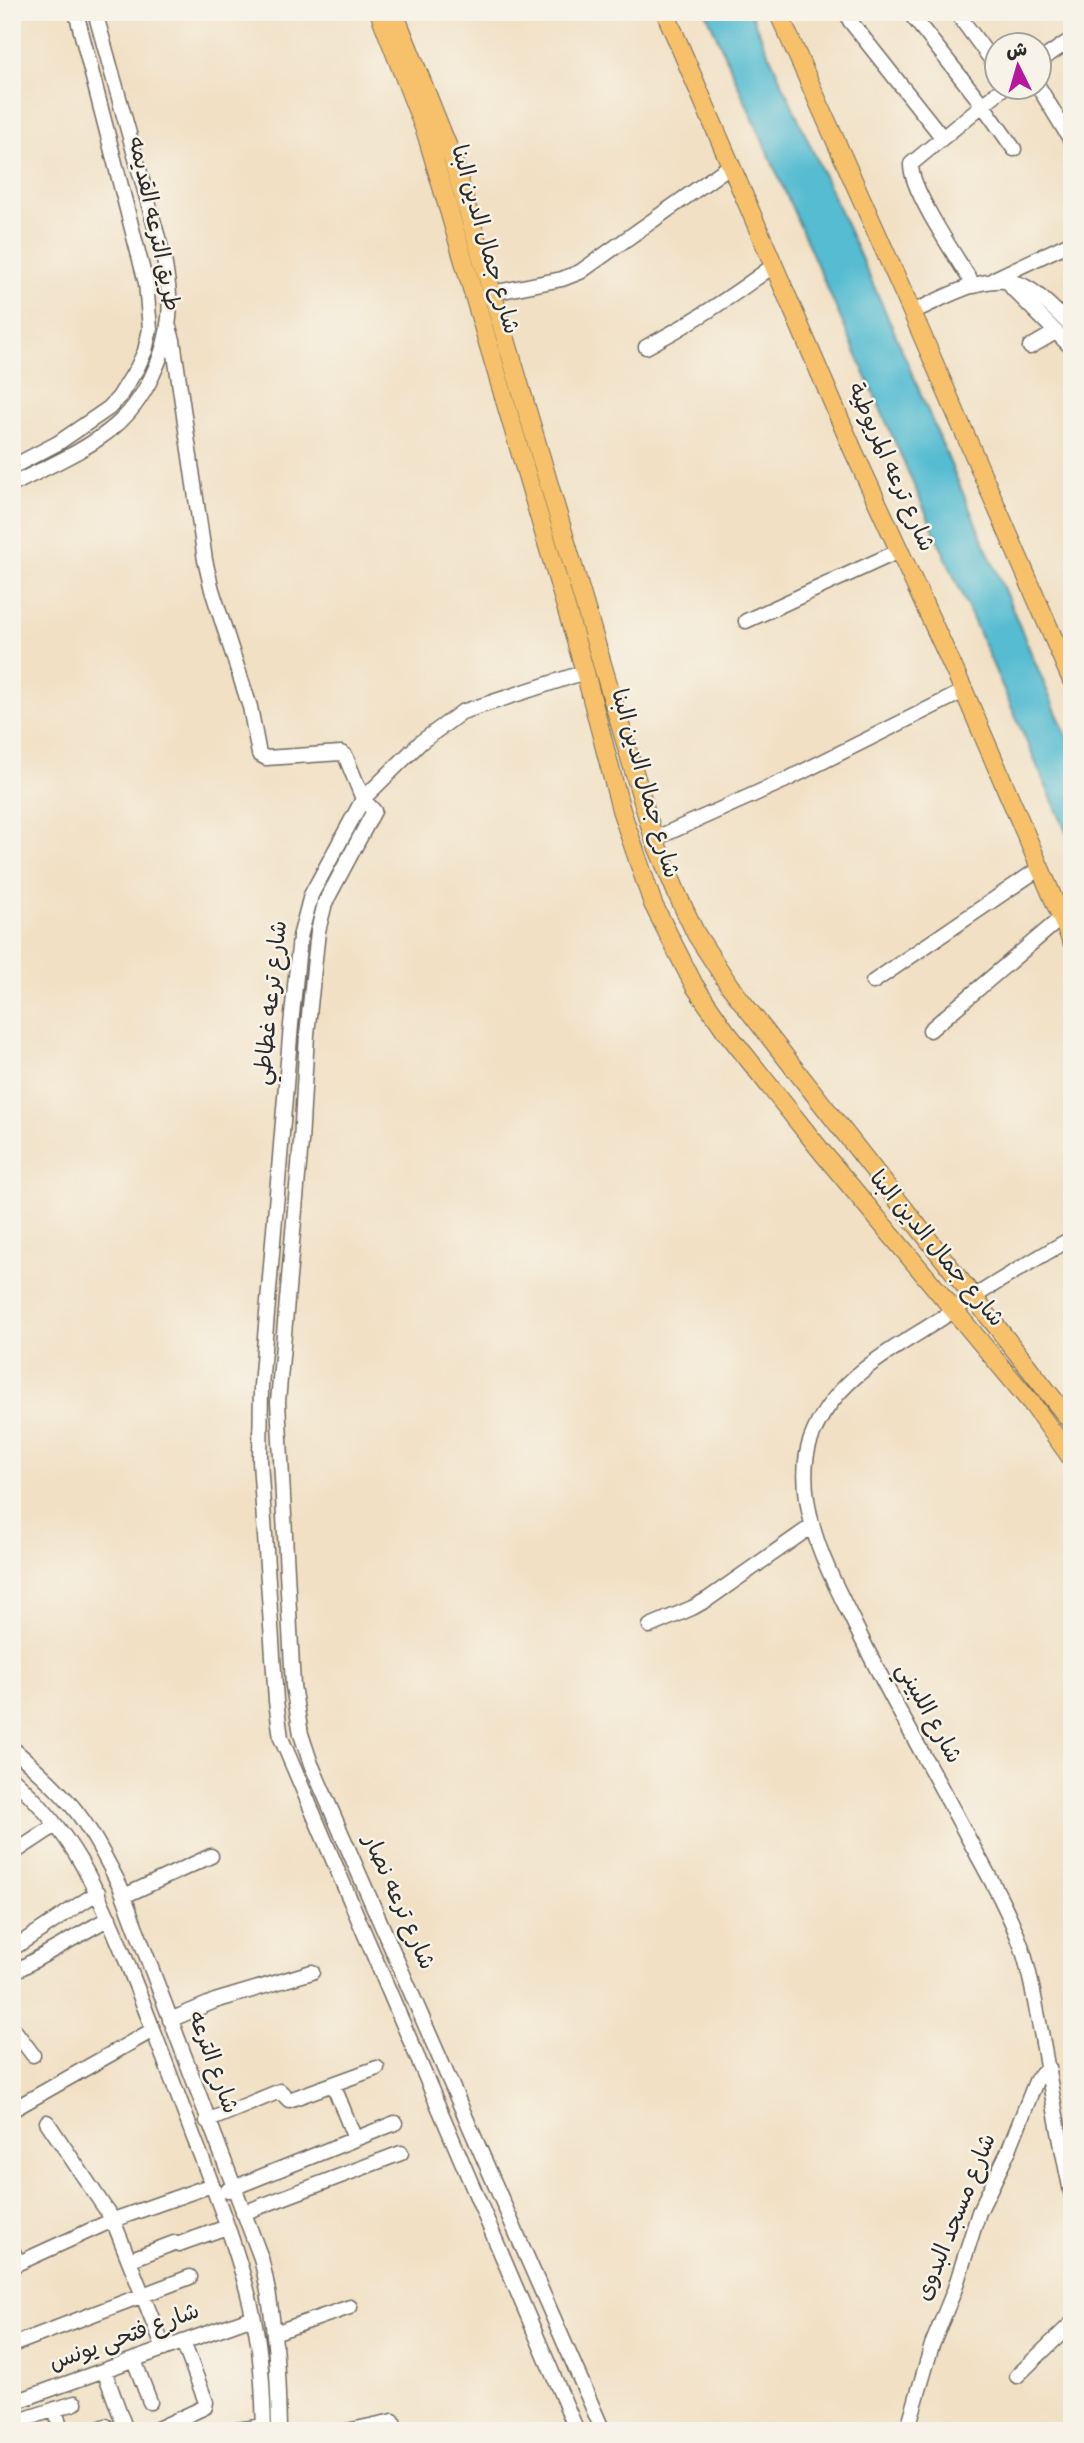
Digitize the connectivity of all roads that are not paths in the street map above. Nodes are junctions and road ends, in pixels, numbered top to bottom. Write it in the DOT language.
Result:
graph roads {
  1 [pos="76,12"];
  2 [pos="95,12"];
  3 [pos="379,12"];
  4 [pos="394,12"];
  5 [pos="664,12"];
  6 [pos="778,12"];
  7 [pos="909,12"];
  8 [pos="956,12"];
  9 [pos="850,20"];
  10 [pos="1072,39"];
  11 [pos="982,47"];
  12 [pos="1052,53"];
  13 [pos="985,102"];
  14 [pos="1048,102"];
  15 [pos="982,104"];
  16 [pos="942,137"];
  17 [pos="1072,142"];
  18 [pos="1014,149"];
  19 [pos="731,165"];
  20 [pos="1072,242"];
  21 [pos="774,265"];
  22 [pos="1000,280"];
  23 [pos="974,286"];
  24 [pos="492,293"];
  25 [pos="912,312"];
  26 [pos="168,324"];
  27 [pos="1072,327"];
  28 [pos="1056,332"];
  29 [pos="646,347"];
  30 [pos="1030,347"];
  31 [pos="1072,348"];
  32 [pos="41,452"];
  33 [pos="47,466"];
  34 [pos="12,467"];
  35 [pos="12,485"];
  36 [pos="899,551"];
  37 [pos="746,621"];
  38 [pos="585,672"];
  39 [pos="1072,681"];
  40 [pos="964,691"];
  41 [pos="368,804"];
  42 [pos="654,838"];
  43 [pos="1040,869"];
  44 [pos="1061,918"];
  45 [pos="1072,942"];
  46 [pos="873,982"];
  47 [pos="930,1030"];
  48 [pos="1072,1238"];
  49 [pos="974,1296"];
  50 [pos="954,1311"];
  51 [pos="263,1360"];
  52 [pos="281,1362"];
  53 [pos="1072,1423"];
  54 [pos="1072,1459"];
  55 [pos="283,1512"];
  56 [pos="264,1513"];
  57 [pos="812,1525"];
  58 [pos="650,1626"];
  59 [pos="12,1748"];
  60 [pos="12,1778"];
  61 [pos="56,1825"];
  62 [pos="12,1854"];
  63 [pos="211,1856"];
  64 [pos="98,1892"];
  65 [pos="124,1896"];
  66 [pos="109,1918"];
  67 [pos="12,1949"];
  68 [pos="22,1968"];
  69 [pos="312,1972"];
  70 [pos="170,2020"];
  71 [pos="13,2027"];
  72 [pos="153,2030"];
  73 [pos="33,2055"];
  74 [pos="377,2068"];
  75 [pos="1049,2068"];
  76 [pos="334,2084"];
  77 [pos="12,2110"];
  78 [pos="207,2121"];
  79 [pos="47,2122"];
  80 [pos="395,2123"];
  81 [pos="355,2139"];
  82 [pos="401,2153"];
  83 [pos="1071,2187"];
  84 [pos="234,2188"];
  85 [pos="214,2190"];
  86 [pos="243,2213"];
  87 [pos="113,2220"];
  88 [pos="227,2227"];
  89 [pos="14,2259"];
  90 [pos="129,2260"];
  91 [pos="190,2277"];
  92 [pos="143,2296"];
  93 [pos="350,2307"];
  94 [pos="253,2317"];
  95 [pos="1072,2323"];
  96 [pos="274,2333"];
  97 [pos="183,2342"];
  98 [pos="12,2345"];
  99 [pos="164,2349"];
  100 [pos="134,2360"];
  101 [pos="104,2370"];
  102 [pos="1017,2376"];
  103 [pos="12,2403"];
  104 [pos="75,2403"];
  105 [pos="150,2403"];
  106 [pos="55,2409"];
  107 [pos="393,2421"];
  108 [pos="12,2423"];
  109 [pos="124,2425"];
  110 [pos="264,2428"];
  111 [pos="61,2431"];
  112 [pos="153,2431"];
  113 [pos="231,2431"];
  114 [pos="279,2431"];
  115 [pos="347,2431"];
  116 [pos="578,2431"];
  117 [pos="603,2431"];
  118 [pos="907,2431"];
  1 -- 32 [label="street, طريق الترعه القديمه"];
  2 -- 26 [label="street, طريق الترعه القديمه"];
  3 -- 38 [label="main road, شارع جمال الدين البنا"];
  4 -- 24 [label="main road, شارع جمال الدين البنا"];
  5 -- 19 [label="main road, شارع ترعه المريوطية"];
  6 -- 25 [label="main road"];
  7 -- 15 [label="street"];
  8 -- 11 [label="street"];
  9 -- 16 [label="street"];
  10 -- 12 [label="street"];
  13 -- 15 [label="street"];
  14 -- 17 [label="street"];
  15 -- 16 [label="street"];
  15 -- 18 [label="street"];
  16 -- 23 [label="street"];
  19 -- 21 [label="main road, شارع ترعه المريوطية"];
  19 -- 24 [label="street"];
  20 -- 22 [label="street"];
  21 -- 29 [label="street"];
  21 -- 36 [label="main road, شارع ترعه المريوطية"];
  22 -- 23 [label="street"];
  22 -- 27 [label="street"];
  22 -- 28 [label="street"];
  23 -- 25 [label="street"];
  24 -- 42 [label="main road, شارع جمال الدين البنا"];
  25 -- 39 [label="main road"];
  26 -- 33 [label="street, طريق الترعه القديمه"];
  26 -- 41 [label="street"];
  28 -- 30 [label="street"];
  28 -- 31 [label="street"];
  32 -- 33 [label="street"];
  32 -- 34 [label="street, طريق الترعه القديمه"];
  33 -- 35 [label="street"];
  36 -- 37 [label="street"];
  36 -- 40 [label="main road, شارع ترعه المريوطية"];
  38 -- 41 [label="street, شارع ترعه غطاطي"];
  38 -- 50 [label="main road, شارع جمال الدين البنا"];
  40 -- 42 [label="street"];
  40 -- 43 [label="main road, شارع ترعه المريوطية"];
  41 -- 51 [label="street, شارع ترعه غطاطي"];
  41 -- 52 [label="street, شارع ترعه غطاطي"];
  42 -- 49 [label="main road, شارع جمال الدين البنا"];
  43 -- 44 [label="main road, شارع ترعه المريوطية"];
  43 -- 46 [label="street"];
  44 -- 45 [label="main road, شارع ترعه المريوطية"];
  44 -- 47 [label="street"];
  48 -- 49 [label="street, شارع اللبيني"];
  49 -- 50 [label="street, شارع اللبيني"];
  49 -- 53 [label="main road, شارع جمال الدين البنا"];
  50 -- 54 [label="main road, شارع جمال الدين البنا"];
  50 -- 57 [label="street, شارع اللبيني"];
  51 -- 56 [label="street, شارع ترعه نصار"];
  52 -- 55 [label="street, شارع ترعه نصار"];
  55 -- 56 [label="street"];
  55 -- 117 [label="street, شارع ترعه نصار"];
  56 -- 116 [label="street, شارع ترعه نصار"];
  57 -- 58 [label="street"];
  57 -- 75 [label="street, شارع اللبيني"];
  59 -- 65 [label="street, شارع الترعه"];
  60 -- 61 [label="street, شارع الترعه"];
  61 -- 62 [label="street"];
  61 -- 64 [label="street, شارع الترعه"];
  63 -- 65 [label="street"];
  64 -- 66 [label="street, شارع الترعه"];
  64 -- 67 [label="street"];
  65 -- 70 [label="street, شارع الترعه"];
  66 -- 68 [label="street"];
  66 -- 72 [label="street, شارع الترعه"];
  69 -- 70 [label="street"];
  70 -- 78 [label="street, شارع الترعه"];
  71 -- 73 [label="street"];
  72 -- 77 [label="street"];
  72 -- 85 [label="street, شارع الترعه"];
  74 -- 76 [label="street"];
  75 -- 83 [label="street, شارع اللبيني"];
  75 -- 118 [label="street, شارع مسجد البدوى"];
  76 -- 78 [label="street"];
  76 -- 81 [label="street"];
  78 -- 84 [label="street, شارع الترعه"];
  79 -- 87 [label="street"];
  80 -- 81 [label="street"];
  81 -- 84 [label="street"];
  82 -- 86 [label="street"];
  84 -- 85 [label="street"];
  84 -- 86 [label="street, شارع الترعه"];
  85 -- 87 [label="street"];
  85 -- 88 [label="street, شارع الترعه"];
  86 -- 96 [label="street, شارع الترعه"];
  87 -- 89 [label="street"];
  87 -- 90 [label="street"];
  88 -- 90 [label="street"];
  88 -- 94 [label="street, شارع الترعه"];
  90 -- 92 [label="street"];
  91 -- 92 [label="street"];
  92 -- 98 [label="street"];
  92 -- 99 [label="street"];
  93 -- 96 [label="street"];
  94 -- 97 [label="street, شارع فتحى يونس"];
  94 -- 110 [label="street, شارع الترعه"];
  95 -- 102 [label="street"];
  96 -- 114 [label="street, شارع الترعه"];
  97 -- 99 [label="street, شارع فتحى يونس"];
  97 -- 112 [label="street"];
  99 -- 100 [label="street, شارع فتحى يونس"];
  100 -- 101 [label="street, شارع فتحى يونس"];
  100 -- 105 [label="street"];
  101 -- 103 [label="street, شارع فتحى يونس"];
  101 -- 109 [label="street"];
  104 -- 106 [label="street"];
  106 -- 108 [label="street"];
  106 -- 111 [label="street"];
  107 -- 115 [label="street"];
  110 -- 113 [label="street"];
}
